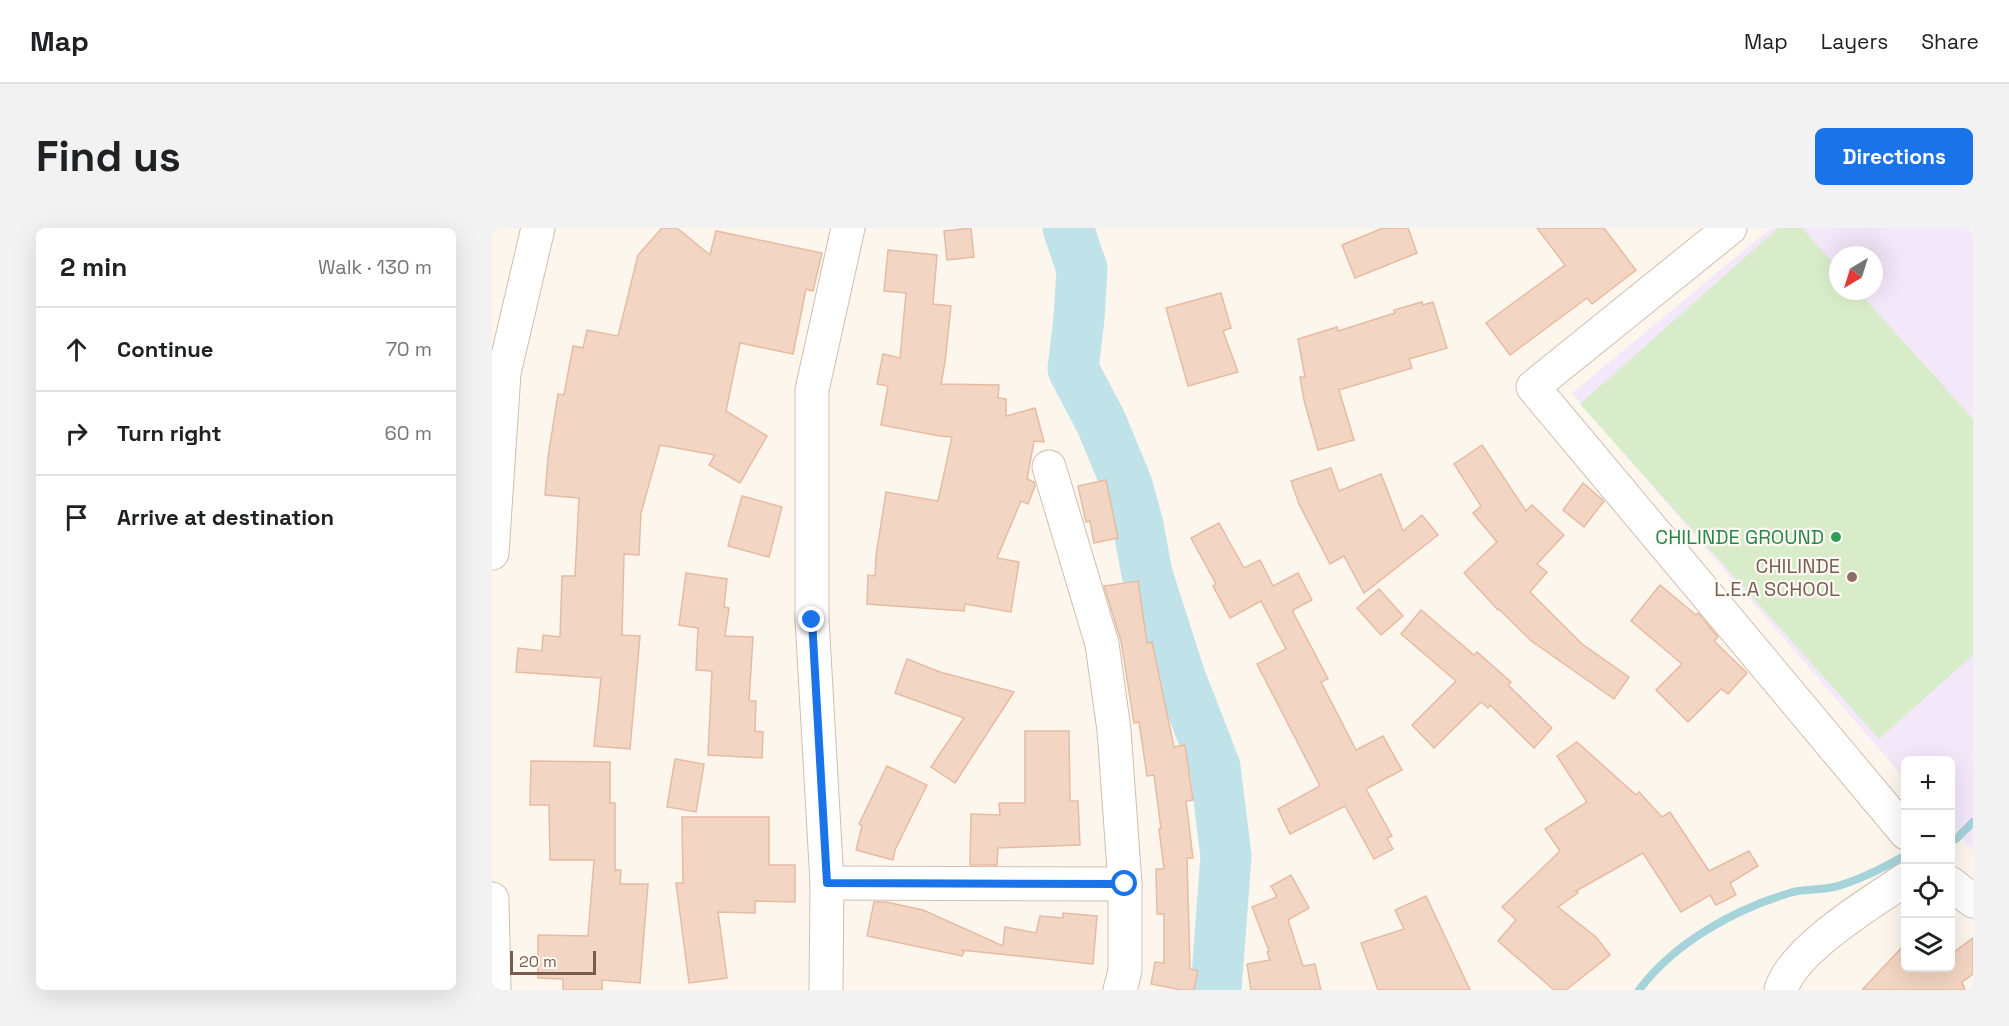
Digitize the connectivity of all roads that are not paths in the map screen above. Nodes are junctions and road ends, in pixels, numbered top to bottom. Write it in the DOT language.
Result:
graph roads {
  1 [pos="538,228"];
  2 [pos="848,228"];
  3 [pos="1730,228"];
  4 [pos="498,371"];
  5 [pos="1049,467"];
  6 [pos="492,553"];
  7 [pos="1901,828"];
  8 [pos="1901,882"];
  9 [pos="827,883"];
  10 [pos="1125,884"];
  11 [pos="1955,887"];
  12 [pos="492,899"];
  13 [pos="1973,901"];
  14 [pos="494,990"];
  15 [pos="826,990"];
  16 [pos="1120,990"];
  17 [pos="1781,990"];
  1 -- 4 [label="street"];
  2 -- 9 [label="street"];
  3 -- 7 [label="street"];
  4 -- 6 [label="street"];
  5 -- 10 [label="street"];
  8 -- 17 [label="street"];
  9 -- 10 [label="street"];
  9 -- 15 [label="street"];
  10 -- 16 [label="street"];
  11 -- 13 [label="street"];
  12 -- 14 [label="street"];
}
